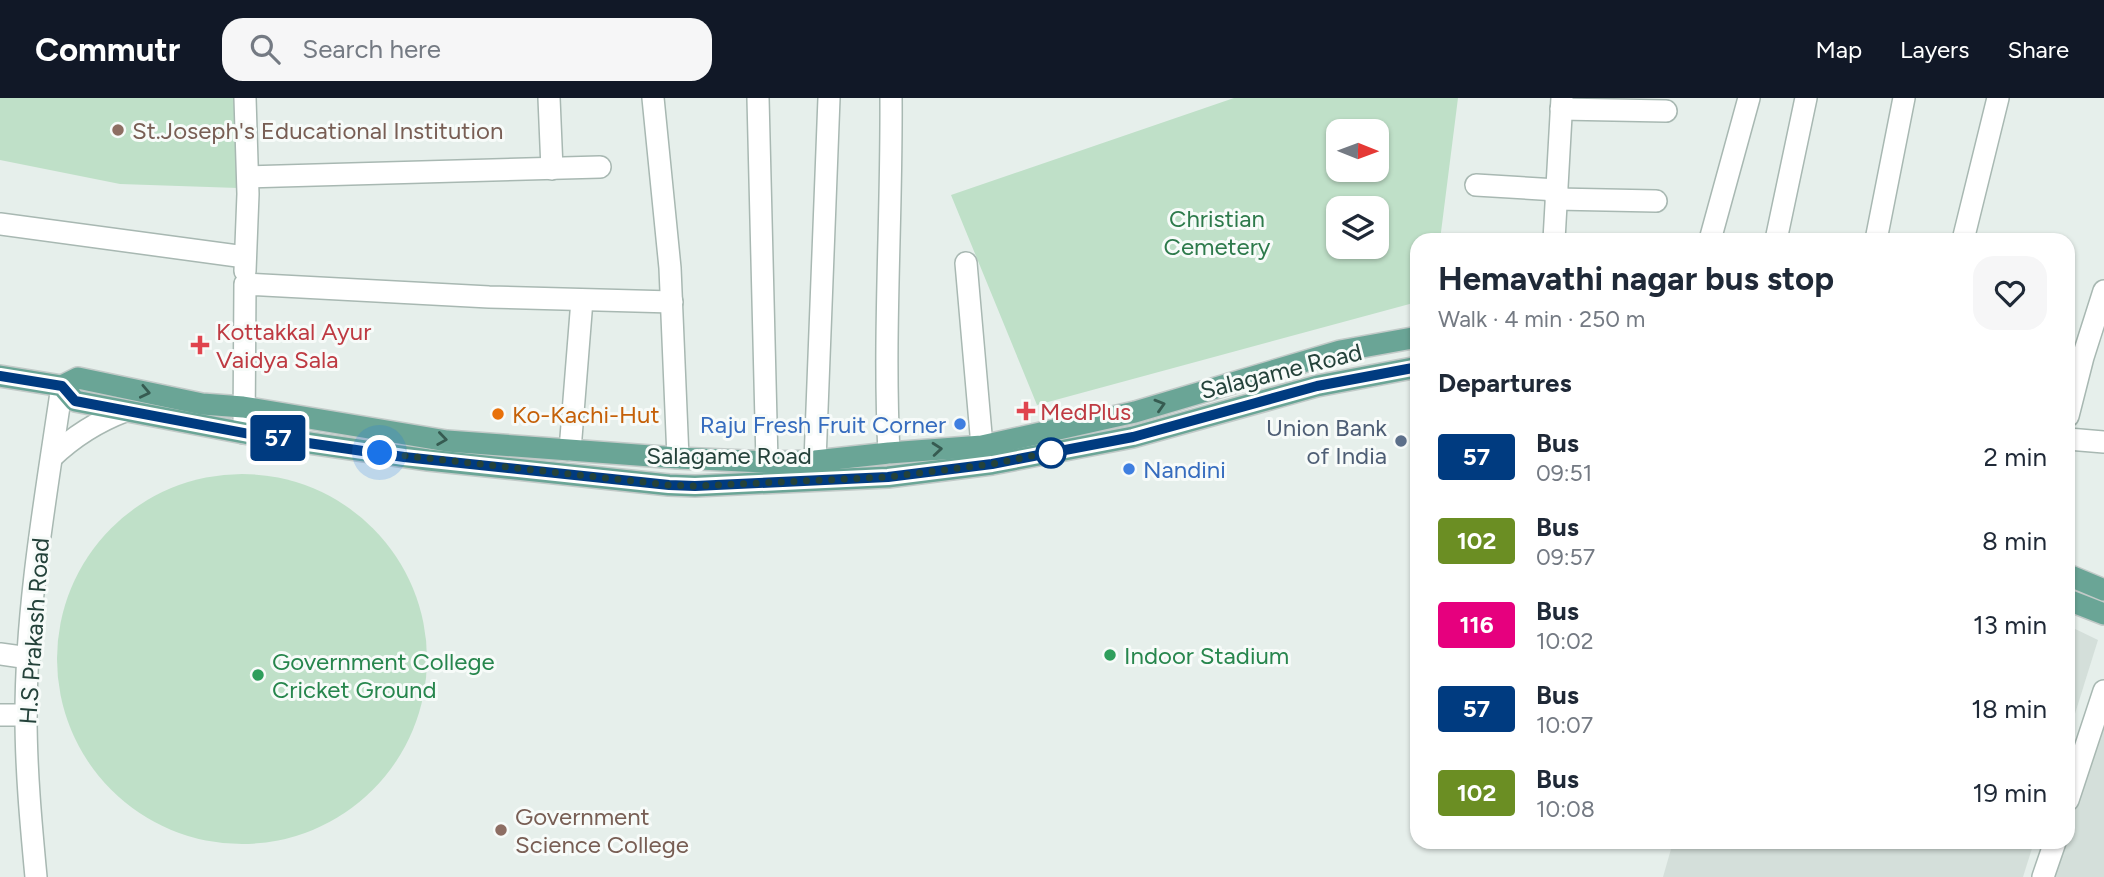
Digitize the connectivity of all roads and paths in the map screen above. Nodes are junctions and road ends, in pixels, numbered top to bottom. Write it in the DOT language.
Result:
graph roads {
  1 [pos="245,98"];
  2 [pos="549,98"];
  3 [pos="653,98"];
  4 [pos="758,98"];
  5 [pos="829,98"];
  6 [pos="891,98"];
  7 [pos="1749,98"];
  8 [pos="1806,98"];
  9 [pos="1904,98"];
  10 [pos="1998,98"];
  11 [pos="1562,103"];
  12 [pos="1666,111"];
  13 [pos="600,167"];
  14 [pos="552,169"];
  15 [pos="248,177"];
  16 [pos="1476,185"];
  17 [pos="1556,194"];
  18 [pos="1656,201"];
  19 [pos="0,224"];
  20 [pos="1554,233"];
  21 [pos="1712,233"];
  22 [pos="1777,233"];
  23 [pos="1877,233"];
  24 [pos="1965,233"];
  25 [pos="245,257"];
  26 [pos="966,263"];
  27 [pos="245,284"];
  28 [pos="2104,290"];
  29 [pos="582,300"];
  30 [pos="672,302"];
  31 [pos="1410,338"];
  32 [pos="1410,369"];
  33 [pos="0,376"];
  34 [pos="62,386"];
  35 [pos="2075,388"];
  36 [pos="243,407"];
  37 [pos="125,411"];
  38 [pos="244,433"];
  39 [pos="2075,440"];
  40 [pos="2104,442"];
  41 [pos="982,446"];
  42 [pos="570,450"];
  43 [pos="889,453"];
  44 [pos="52,457"];
  45 [pos="678,458"];
  46 [pos="815,461"];
  47 [pos="767,462"];
  48 [pos="2075,578"];
  49 [pos="2104,590"];
  50 [pos="2075,603"];
  51 [pos="2104,614"];
  52 [pos="0,654"];
  53 [pos="29,658"];
  54 [pos="2104,691"];
  55 [pos="0,715"];
  56 [pos="26,715"];
  57 [pos="2075,779"];
  58 [pos="2053,849"];
  59 [pos="36,877"];
  60 [pos="2043,877"];
  1 -- 15 [label="street"];
  2 -- 14 [label="street"];
  3 -- 30 [label="street"];
  4 -- 47 [label="street"];
  5 -- 46 [label="street"];
  6 -- 43 [label="street"];
  7 -- 21 [label="street"];
  8 -- 22 [label="street"];
  9 -- 23 [label="street"];
  10 -- 24 [label="street"];
  11 -- 12 [label="street"];
  11 -- 17 [label="street"];
  13 -- 14 [label="street"];
  14 -- 15 [label="street"];
  15 -- 25 [label="street"];
  16 -- 17 [label="street"];
  17 -- 18 [label="street"];
  17 -- 20 [label="street"];
  19 -- 25 [label="street"];
  25 -- 27 [label="street"];
  26 -- 41 [label="street"];
  27 -- 29 [label="street"];
  27 -- 36 [label="street"];
  28 -- 35 [label="street"];
  29 -- 30 [label="street"];
  29 -- 42 [label="street"];
  30 -- 45 [label="street"];
  41 -- 31 [label="main road, one-way"];
  32 -- 38 [label="main road, Salagame Road"];
  33 -- 34 [label="main road, Salagame Road"];
  34 -- 36 [label="main road, one-way"];
  34 -- 37 [label="main road, Salagame Road"];
  34 -- 44 [label="street, H.S Prakash Road"];
  36 -- 38 [label="street"];
  36 -- 42 [label="main road, one-way"];
  37 -- 38 [label="main road, Salagame Road"];
  37 -- 44 [label="street"];
  39 -- 40 [label="street"];
  43 -- 41 [label="main road, one-way"];
  42 -- 45 [label="main road"];
  43 -- 46 [label="main road"];
  44 -- 53 [label="street, H.S Prakash Road"];
  45 -- 47 [label="main road"];
  46 -- 47 [label="main road"];
  48 -- 49 [label="main road"];
  50 -- 51 [label="main road"];
  52 -- 53 [label="street"];
  53 -- 56 [label="street, H.S Prakash Road"];
  54 -- 57 [label="street"];
  55 -- 56 [label="street"];
  56 -- 59 [label="street, H.S Prakash Road"];
  58 -- 60 [label="street"];
}
